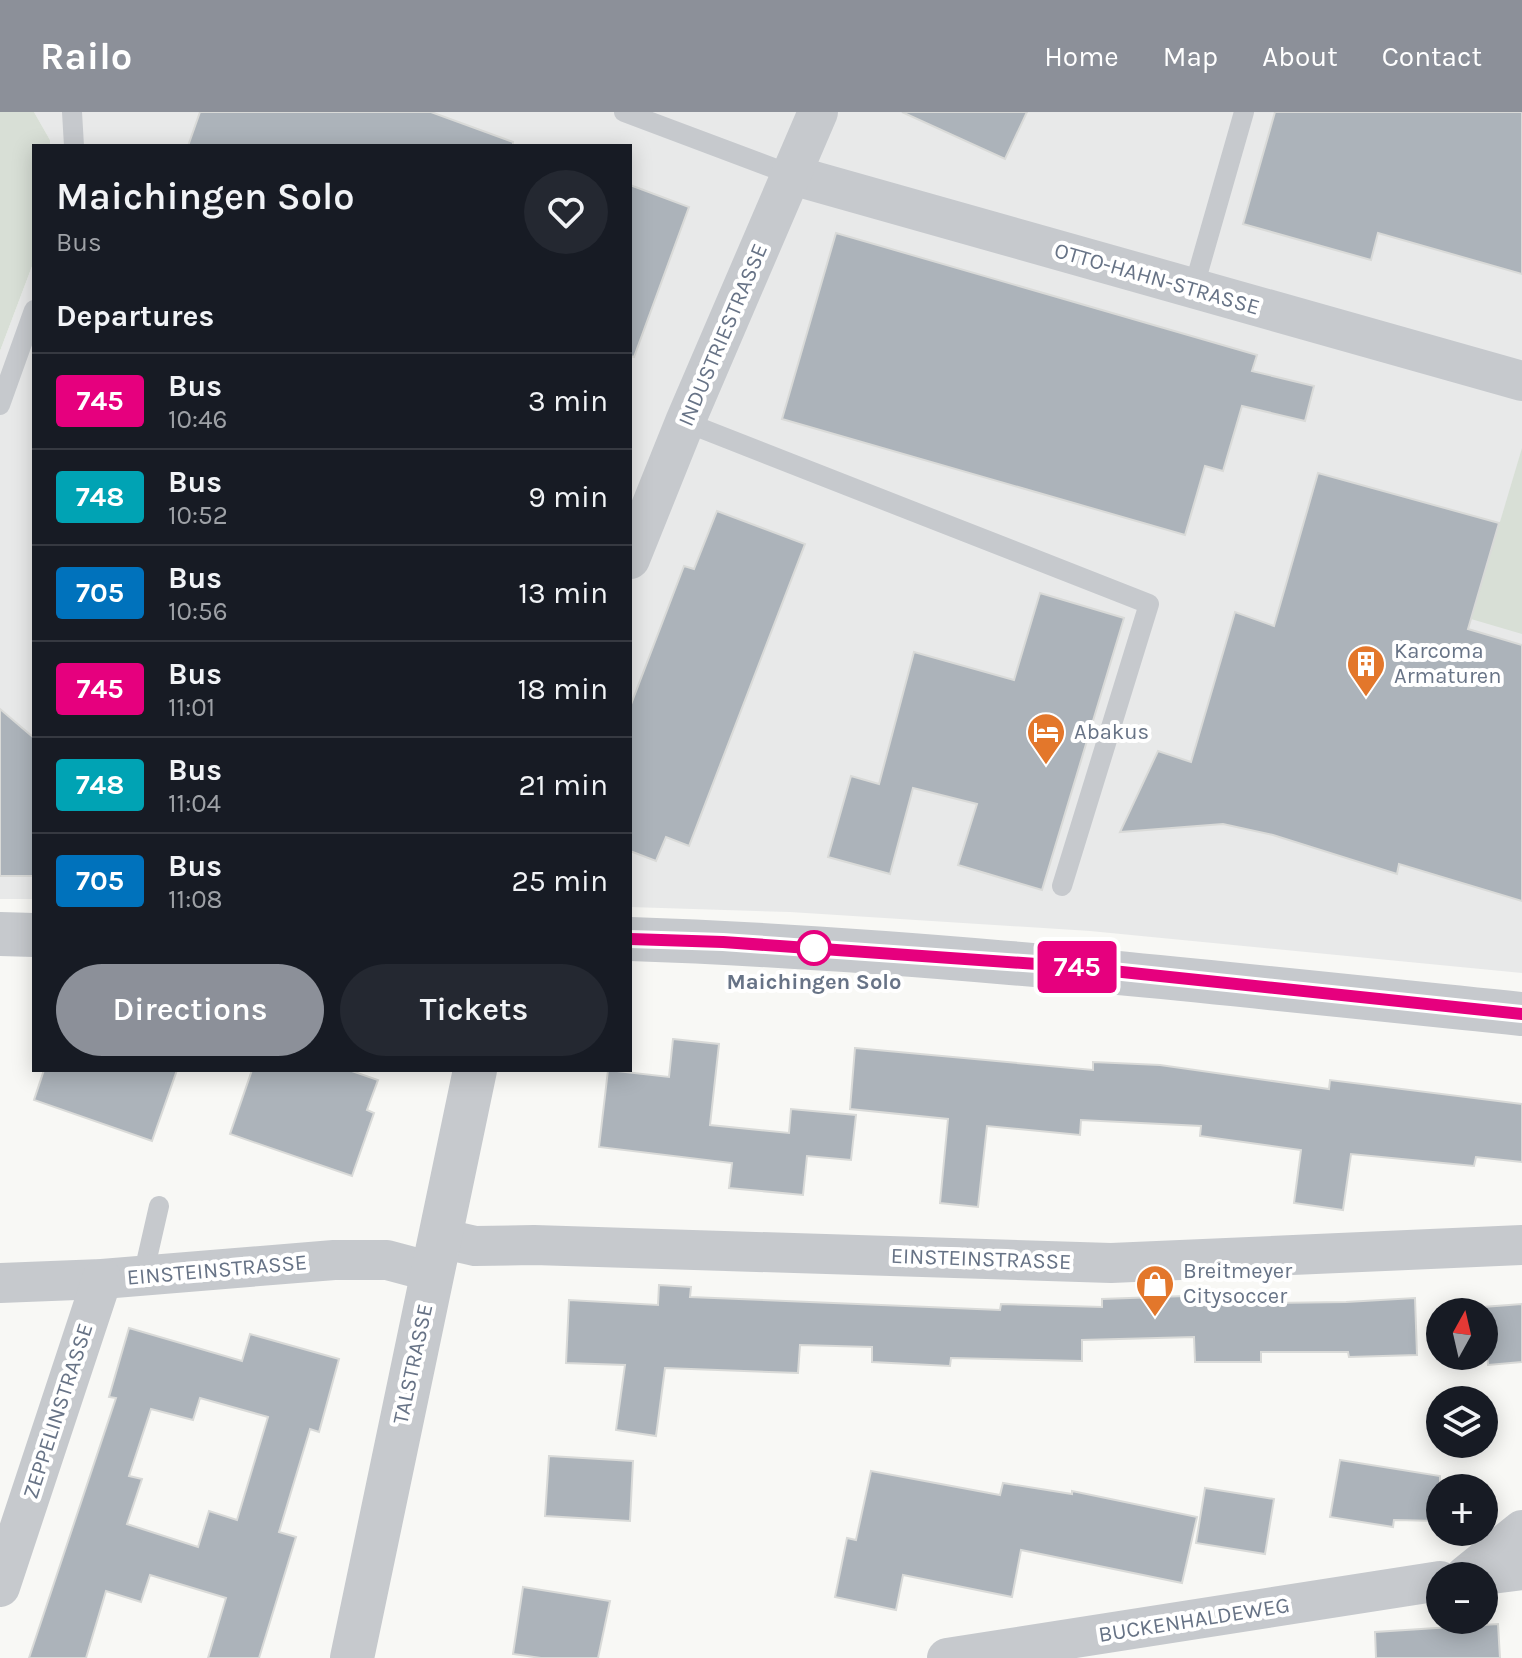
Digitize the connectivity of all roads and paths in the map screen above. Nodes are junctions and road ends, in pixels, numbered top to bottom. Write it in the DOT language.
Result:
graph roads {
  1 [pos="72,112"];
  2 [pos="624,112"];
  3 [pos="818,112"];
  4 [pos="1244,112"];
  5 [pos="74,144"];
  6 [pos="792,175"];
  7 [pos="1193,290"];
  8 [pos="32,316"];
  9 [pos="1522,381"];
  10 [pos="0,405"];
  11 [pos="685,422"];
  12 [pos="632,554"];
  13 [pos="1062,886"];
  14 [pos="0,934"];
  15 [pos="32,935"];
  16 [pos="632,939"];
  17 [pos="1522,1014"];
  18 [pos="475,1072"];
  19 [pos="159,1206"];
  20 [pos="1522,1245"];
  21 [pos="436,1255"];
  22 [pos="143,1276"];
  23 [pos="102,1279"];
  24 [pos="0,1283"];
  25 [pos="1522,1530"];
  26 [pos="1482,1562"];
  27 [pos="1522,1570"];
  28 [pos="1498,1573"];
  29 [pos="1426,1583"];
  30 [pos="0,1587"];
  31 [pos="352,1658"];
  32 [pos="947,1658"];
  1 -- 5 [label="lane"];
  2 -- 6 [label="lane"];
  3 -- 6 [label="street, INDUSTRIESTRASSE"];
  4 -- 7 [label="lane"];
  6 -- 7 [label="street, OTTO-HAHN-STRASSE"];
  6 -- 11 [label="street, INDUSTRIESTRASSE"];
  7 -- 9 [label="street, OTTO-HAHN-STRASSE"];
  8 -- 10 [label="lane"];
  11 -- 12 [label="street, INDUSTRIESTRASSE"];
  11 -- 13 [label="lane"];
  14 -- 15 [label="street"];
  16 -- 17 [label="street"];
  18 -- 21 [label="street, TALSTRASSE"];
  19 -- 22 [label="lane"];
  20 -- 21 [label="street, EINSTEINSTRASSE"];
  21 -- 22 [label="street, EINSTEINSTRASSE"];
  21 -- 31 [label="street, TALSTRASSE"];
  22 -- 23 [label="street, EINSTEINSTRASSE"];
  23 -- 24 [label="street, EINSTEINSTRASSE"];
  23 -- 30 [label="street, ZEPPELINSTRASSE"];
  25 -- 26 [label="street"];
  27 -- 28 [label="street"];
  29 -- 32 [label="street, BUCKENHALDEWEG"];
}
